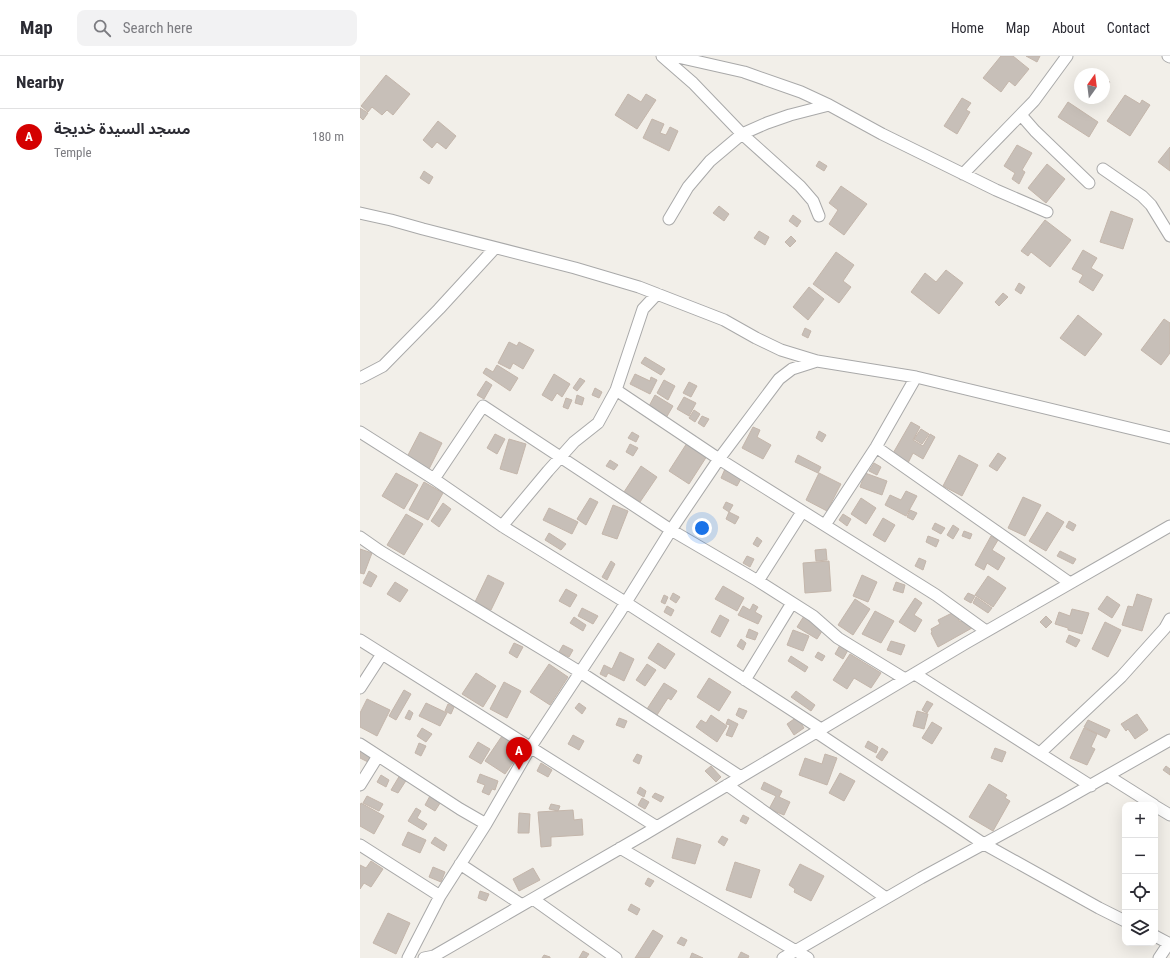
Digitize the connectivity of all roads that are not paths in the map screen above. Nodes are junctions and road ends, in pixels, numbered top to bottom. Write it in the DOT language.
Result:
graph roads {
  1 [pos="662,56"];
  2 [pos="673,56"];
  3 [pos="1067,56"];
  4 [pos="829,105"];
  5 [pos="1021,115"];
  6 [pos="742,134"];
  7 [pos="1103,169"];
  8 [pos="963,174"];
  9 [pos="1089,183"];
  10 [pos="1047,212"];
  11 [pos="360,213"];
  12 [pos="819,216"];
  13 [pos="669,219"];
  14 [pos="1170,236"];
  15 [pos="495,248"];
  16 [pos="658,294"];
  17 [pos="817,361"];
  18 [pos="916,377"];
  19 [pos="360,378"];
  20 [pos="616,390"];
  21 [pos="360,432"];
  22 [pos="1170,438"];
  23 [pos="876,447"];
  24 [pos="560,457"];
  25 [pos="719,459"];
  26 [pos="434,479"];
  27 [pos="802,512"];
  28 [pos="825,525"];
  29 [pos="502,526"];
  30 [pos="1170,526"];
  31 [pos="671,530"];
  32 [pos="360,537"];
  33 [pos="758,581"];
  34 [pos="1070,583"];
  35 [pos="625,602"];
  36 [pos="792,603"];
  37 [pos="1170,619"];
  38 [pos="986,631"];
  39 [pos="360,640"];
  40 [pos="382,654"];
  41 [pos="580,672"];
  42 [pos="910,676"];
  43 [pos="745,680"];
  44 [pos="360,688"];
  45 [pos="819,730"];
  46 [pos="1170,740"];
  47 [pos="360,744"];
  48 [pos="530,748"];
  49 [pos="1040,753"];
  50 [pos="378,756"];
  51 [pos="741,776"];
  52 [pos="1108,776"];
  53 [pos="360,785"];
  54 [pos="727,785"];
  55 [pos="1091,786"];
  56 [pos="1150,802"];
  57 [pos="1158,807"];
  58 [pos="1170,815"];
  59 [pos="486,824"];
  60 [pos="657,826"];
  61 [pos="984,844"];
  62 [pos="360,845"];
  63 [pos="620,848"];
  64 [pos="460,864"];
  65 [pos="440,896"];
  66 [pos="533,898"];
  67 [pos="886,898"];
  68 [pos="522,905"];
  69 [pos="1122,920"];
  70 [pos="1158,938"];
  71 [pos="1169,943"];
  72 [pos="795,952"];
  73 [pos="432,957"];
  74 [pos="408,958"];
  75 [pos="616,958"];
  76 [pos="782,958"];
  77 [pos="808,958"];
  78 [pos="1159,958"];
  1 -- 6 [label="street"];
  2 -- 4 [label="street"];
  3 -- 5 [label="street"];
  4 -- 6 [label="street"];
  4 -- 8 [label="street"];
  5 -- 8 [label="street"];
  5 -- 9 [label="street"];
  6 -- 12 [label="street"];
  6 -- 13 [label="street"];
  7 -- 14 [label="street"];
  8 -- 10 [label="street"];
  11 -- 15 [label="street"];
  15 -- 16 [label="street"];
  15 -- 19 [label="street"];
  16 -- 17 [label="street"];
  16 -- 20 [label="street"];
  17 -- 18 [label="street"];
  17 -- 25 [label="street"];
  18 -- 22 [label="street"];
  18 -- 23 [label="street"];
  20 -- 24 [label="street"];
  20 -- 25 [label="street"];
  21 -- 26 [label="street"];
  23 -- 28 [label="street"];
  23 -- 34 [label="street"];
  24 -- 26 [label="street"];
  24 -- 29 [label="street"];
  24 -- 31 [label="street"];
  25 -- 27 [label="street"];
  25 -- 31 [label="street"];
  26 -- 29 [label="street"];
  27 -- 28 [label="street"];
  27 -- 33 [label="street"];
  28 -- 38 [label="street"];
  29 -- 35 [label="street"];
  30 -- 34 [label="street"];
  31 -- 33 [label="street"];
  31 -- 35 [label="street"];
  32 -- 41 [label="street"];
  33 -- 36 [label="street"];
  34 -- 38 [label="street"];
  35 -- 41 [label="street"];
  35 -- 43 [label="street"];
  36 -- 42 [label="street"];
  36 -- 43 [label="street"];
  37 -- 49 [label="street"];
  38 -- 42 [label="street"];
  39 -- 40 [label="street"];
  40 -- 44 [label="street"];
  40 -- 48 [label="street"];
  41 -- 48 [label="street"];
  41 -- 51 [label="street"];
  42 -- 45 [label="street"];
  42 -- 49 [label="street"];
  43 -- 45 [label="street"];
  45 -- 51 [label="street"];
  45 -- 61 [label="street"];
  46 -- 52 [label="street"];
  47 -- 50 [label="street"];
  48 -- 59 [label="street"];
  48 -- 60 [label="street"];
  49 -- 55 [label="street"];
  50 -- 53 [label="street"];
  50 -- 59 [label="street"];
  51 -- 54 [label="street"];
  52 -- 55 [label="street"];
  52 -- 56 [label="street"];
  54 -- 60 [label="street"];
  54 -- 67 [label="street"];
  55 -- 61 [label="street"];
  57 -- 58 [label="street"];
  59 -- 64 [label="street"];
  60 -- 63 [label="street"];
  61 -- 67 [label="street"];
  61 -- 69 [label="street"];
  62 -- 65 [label="street"];
  63 -- 66 [label="street"];
  63 -- 72 [label="street"];
  64 -- 65 [label="street"];
  64 -- 68 [label="street"];
  65 -- 74 [label="street"];
  66 -- 68 [label="street"];
  66 -- 75 [label="street"];
  67 -- 72 [label="street"];
  68 -- 73 [label="street"];
  70 -- 71 [label="street"];
  71 -- 78 [label="street"];
  72 -- 76 [label="street"];
  72 -- 77 [label="street"];
}
